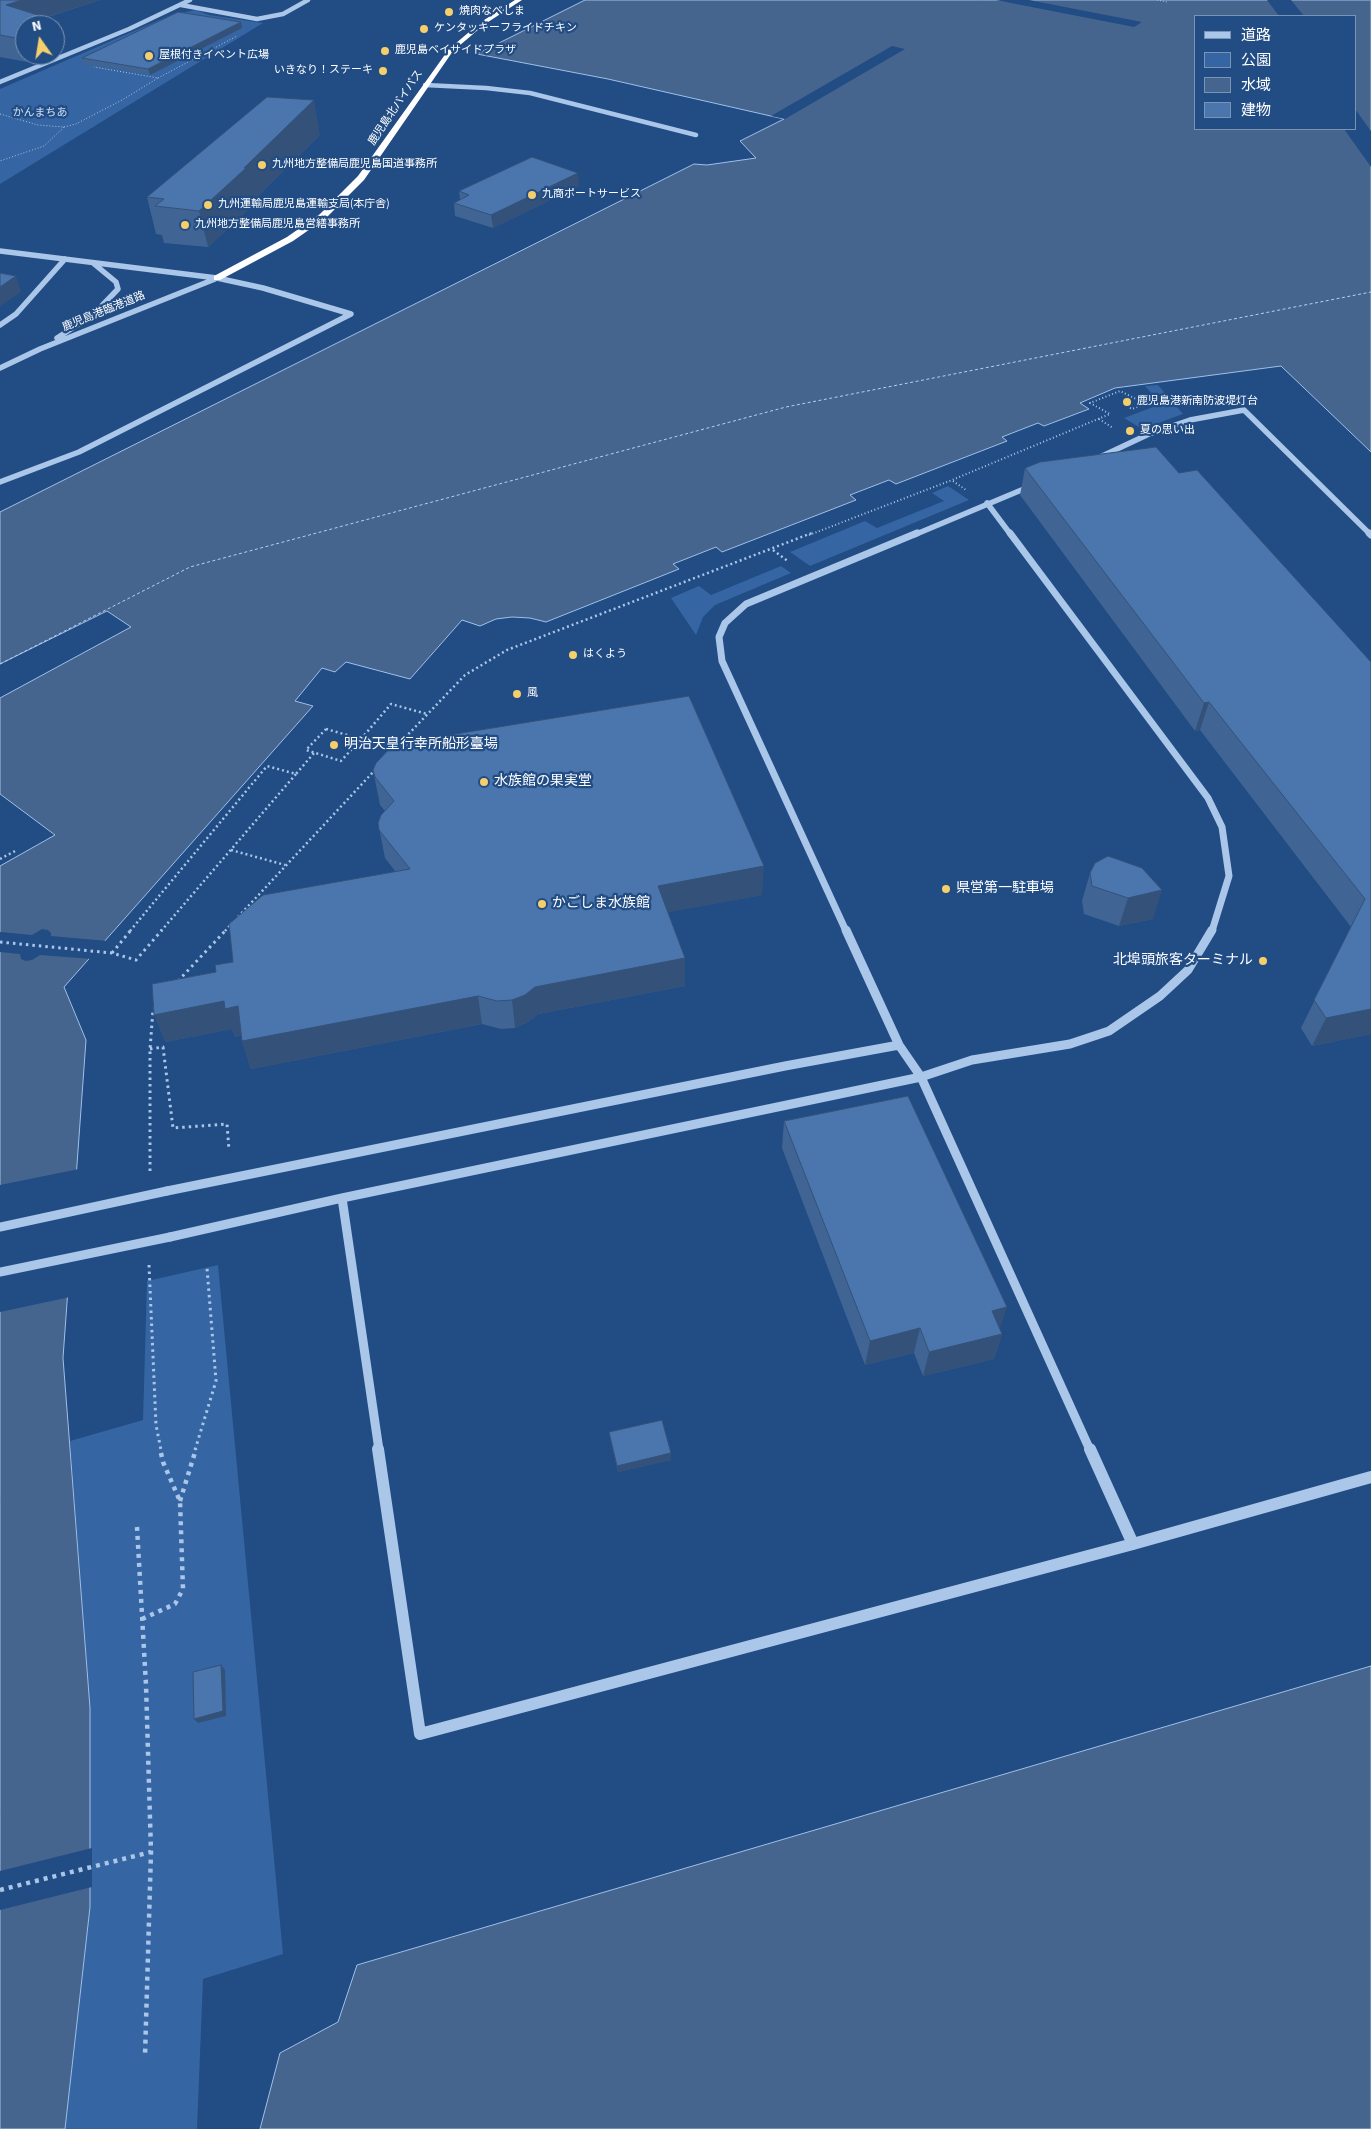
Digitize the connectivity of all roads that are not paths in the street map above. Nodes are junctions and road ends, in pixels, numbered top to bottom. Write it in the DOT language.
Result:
graph roads {
  1 [pos="190,0"];
  2 [pos="308,0"];
  3 [pos="519,0"];
  4 [pos="181,5"];
  5 [pos="0,82"];
  6 [pos="425,85"];
  7 [pos="696,135"];
  8 [pos="0,251"];
  9 [pos="65,259"];
  10 [pos="93,263"];
  11 [pos="217,278"];
  12 [pos="0,325"];
  13 [pos="40,349"];
  14 [pos="0,368"];
  15 [pos="1088,462"];
  16 [pos="0,482"];
  17 [pos="1033,485"];
  18 [pos="987,503"];
  19 [pos="1371,535"];
  20 [pos="899,1045"];
  21 [pos="921,1077"];
  22 [pos="342,1198"];
  23 [pos="0,1227"];
  24 [pos="0,1272"];
  25 [pos="1371,1477"];
  26 [pos="1133,1544"];
  1 -- 4 [label="street"];
  2 -- 4 [label="street"];
  3 -- 6 [label="highway, 鹿児島北バイパス"];
  4 -- 5 [label="street"];
  6 -- 7 [label="street"];
  6 -- 11 [label="highway, 鹿児島北バイパス"];
  8 -- 9 [label="street"];
  9 -- 10 [label="street"];
  9 -- 12 [label="street"];
  10 -- 11 [label="street"];
  10 -- 13 [label="street"];
  11 -- 13 [label="street, 鹿児島港臨港道路"];
  11 -- 16 [label="street"];
  13 -- 14 [label="street, 鹿児島港臨港道路"];
  15 -- 19 [label="street"];
  17 -- 18 [label="street"];
  18 -- 20 [label="street"];
  18 -- 21 [label="street"];
  20 -- 21 [label="street"];
  20 -- 23 [label="street, bridge"];
  21 -- 22 [label="street"];
  21 -- 26 [label="street"];
  22 -- 24 [label="street, bridge"];
  22 -- 26 [label="street"];
  25 -- 26 [label="street"];
}
